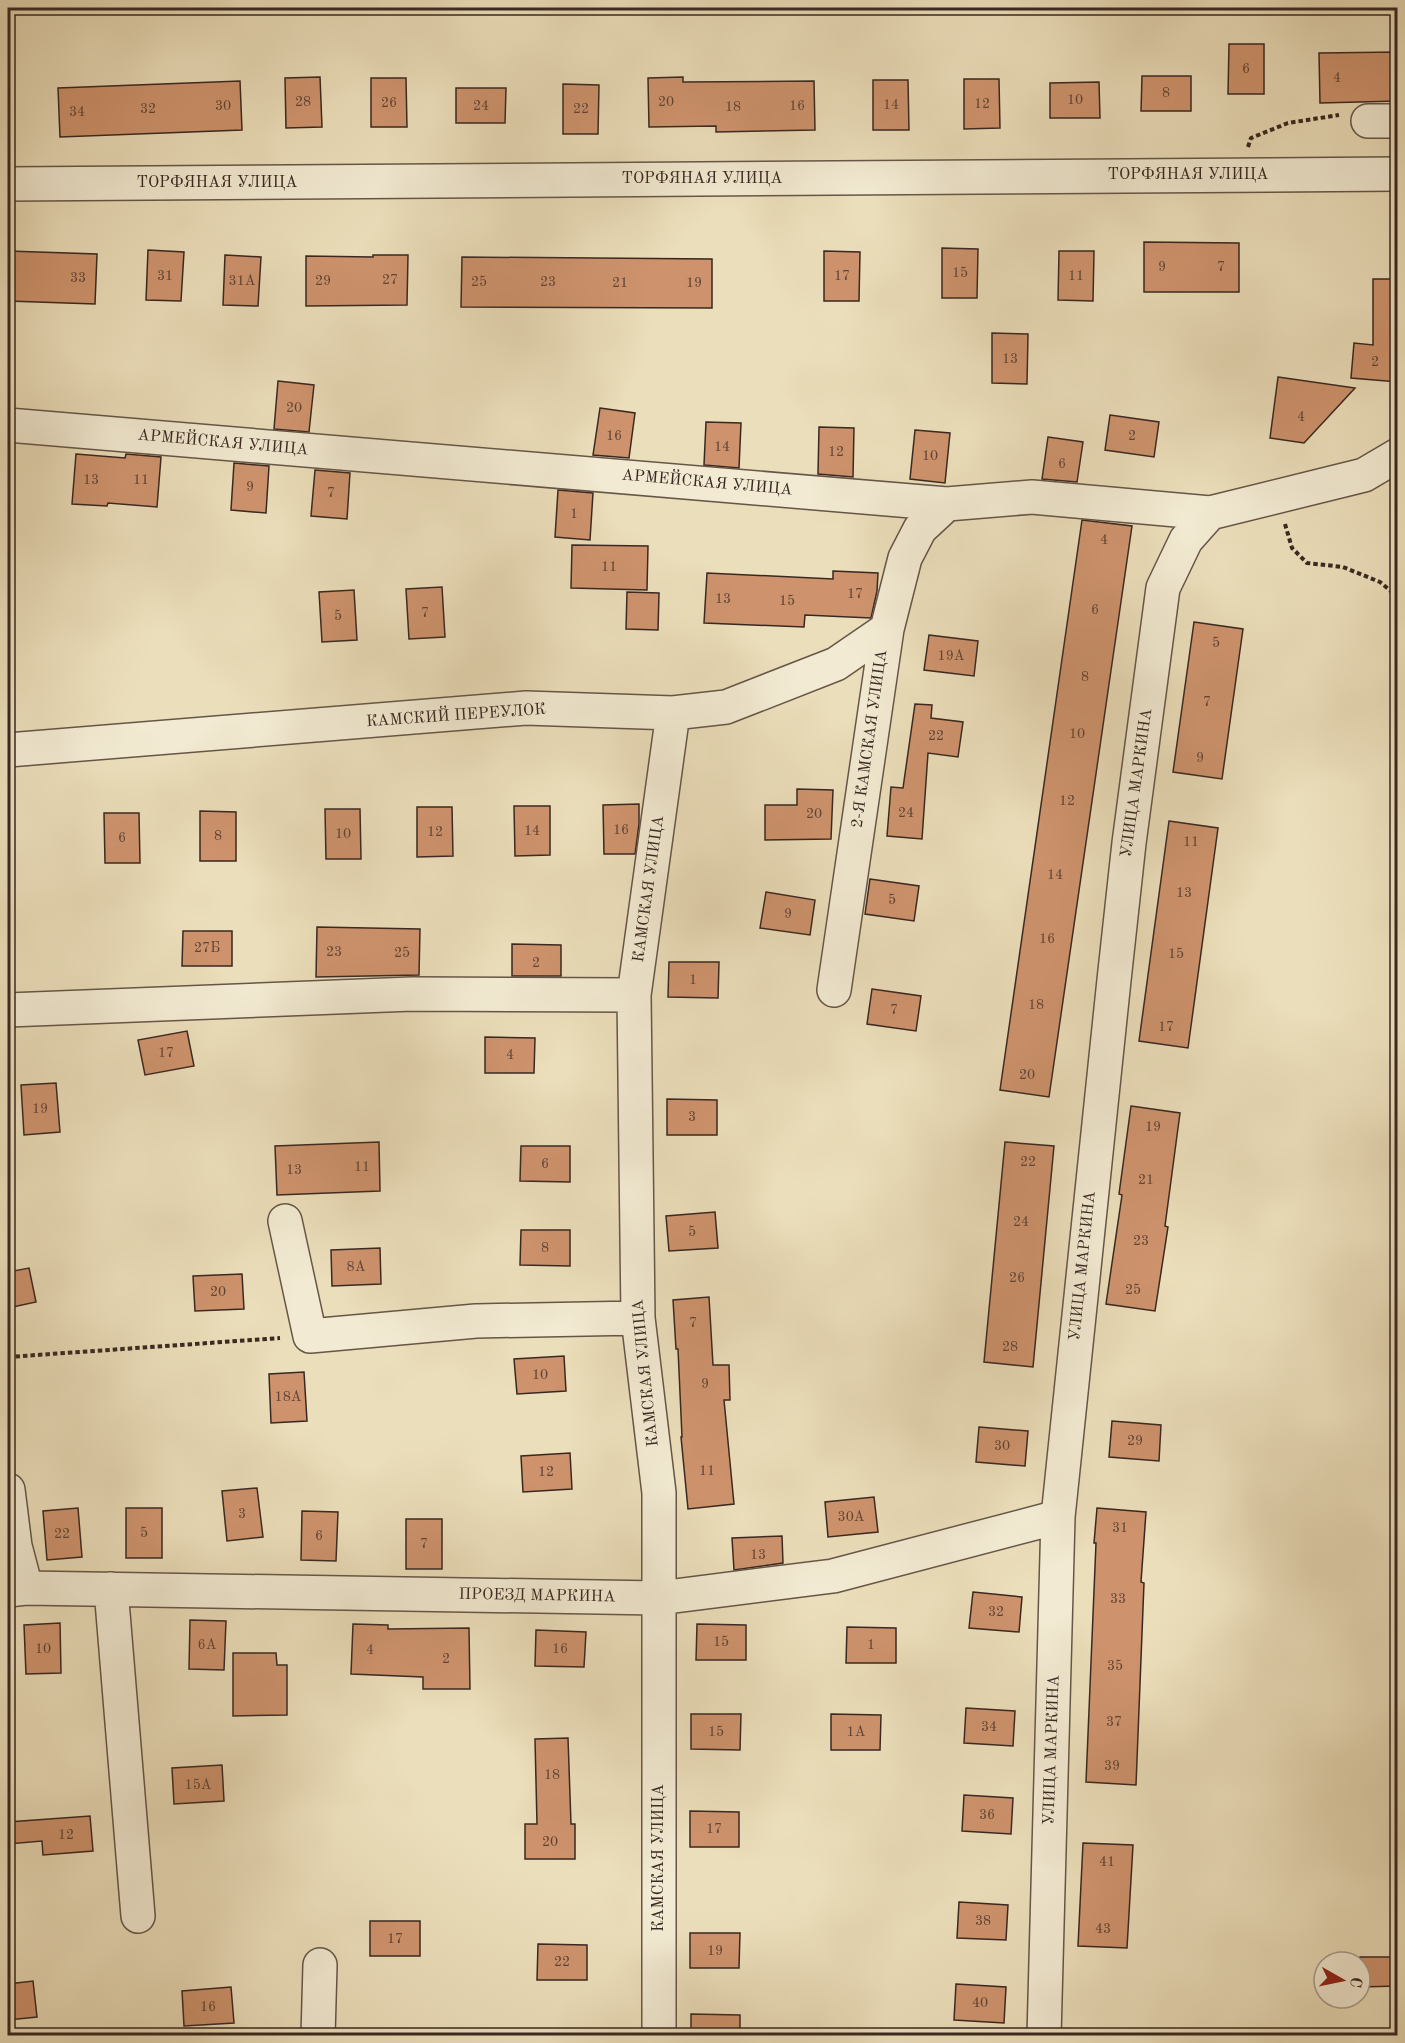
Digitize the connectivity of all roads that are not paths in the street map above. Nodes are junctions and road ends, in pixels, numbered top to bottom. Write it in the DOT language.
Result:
graph roads {
  1 [pos="1398,174"];
  2 [pos="8,184"];
  3 [pos="8,425"];
  4 [pos="1398,455"];
  5 [pos="947,504"];
  6 [pos="1210,513"];
  7 [pos="887,629"];
  8 [pos="673,713"];
  9 [pos="8,750"];
  10 [pos="834,990"];
  11 [pos="634,995"];
  12 [pos="8,1010"];
  13 [pos="285,1221"];
  14 [pos="638,1318"];
  15 [pos="8,1490"];
  16 [pos="1058,1517"];
  17 [pos="17,1589"];
  18 [pos="111,1589"];
  19 [pos="659,1598"];
  20 [pos="138,1916"];
  21 [pos="320,1965"];
  22 [pos="318,2036"];
  23 [pos="659,2036"];
  24 [pos="1044,2036"];
  1 -- 2 [label="street, ТОРФЯНАЯ УЛИЦА"];
  3 -- 5 [label="street, АРМЕЙСКАЯ УЛИЦА"];
  4 -- 6 [label="street, АРМЕЙСКАЯ УЛИЦА"];
  5 -- 6 [label="street, АРМЕЙСКАЯ УЛИЦА"];
  5 -- 7 [label="street, 2-Я КАМСКАЯ УЛИЦА"];
  6 -- 16 [label="street, УЛИЦА МАРКИНА"];
  7 -- 8 [label="street, КАМСКИЙ ПЕРЕУЛОК"];
  7 -- 10 [label="street, 2-Я КАМСКАЯ УЛИЦА"];
  8 -- 9 [label="street, КАМСКИЙ ПЕРЕУЛОК"];
  8 -- 11 [label="street, КАМСКАЯ УЛИЦА"];
  11 -- 12 [label="street"];
  11 -- 14 [label="street, КАМСКАЯ УЛИЦА"];
  13 -- 14 [label="street"];
  14 -- 19 [label="street, КАМСКАЯ УЛИЦА"];
  15 -- 17 [label="street"];
  16 -- 19 [label="street, ПРОЕЗД МАРКИНА"];
  16 -- 24 [label="street, УЛИЦА МАРКИНА"];
  17 -- 18 [label="street, ПРОЕЗД МАРКИНА"];
  18 -- 19 [label="street, ПРОЕЗД МАРКИНА"];
  18 -- 20 [label="street"];
  19 -- 23 [label="street, КАМСКАЯ УЛИЦА"];
  21 -- 22 [label="street"];
}
